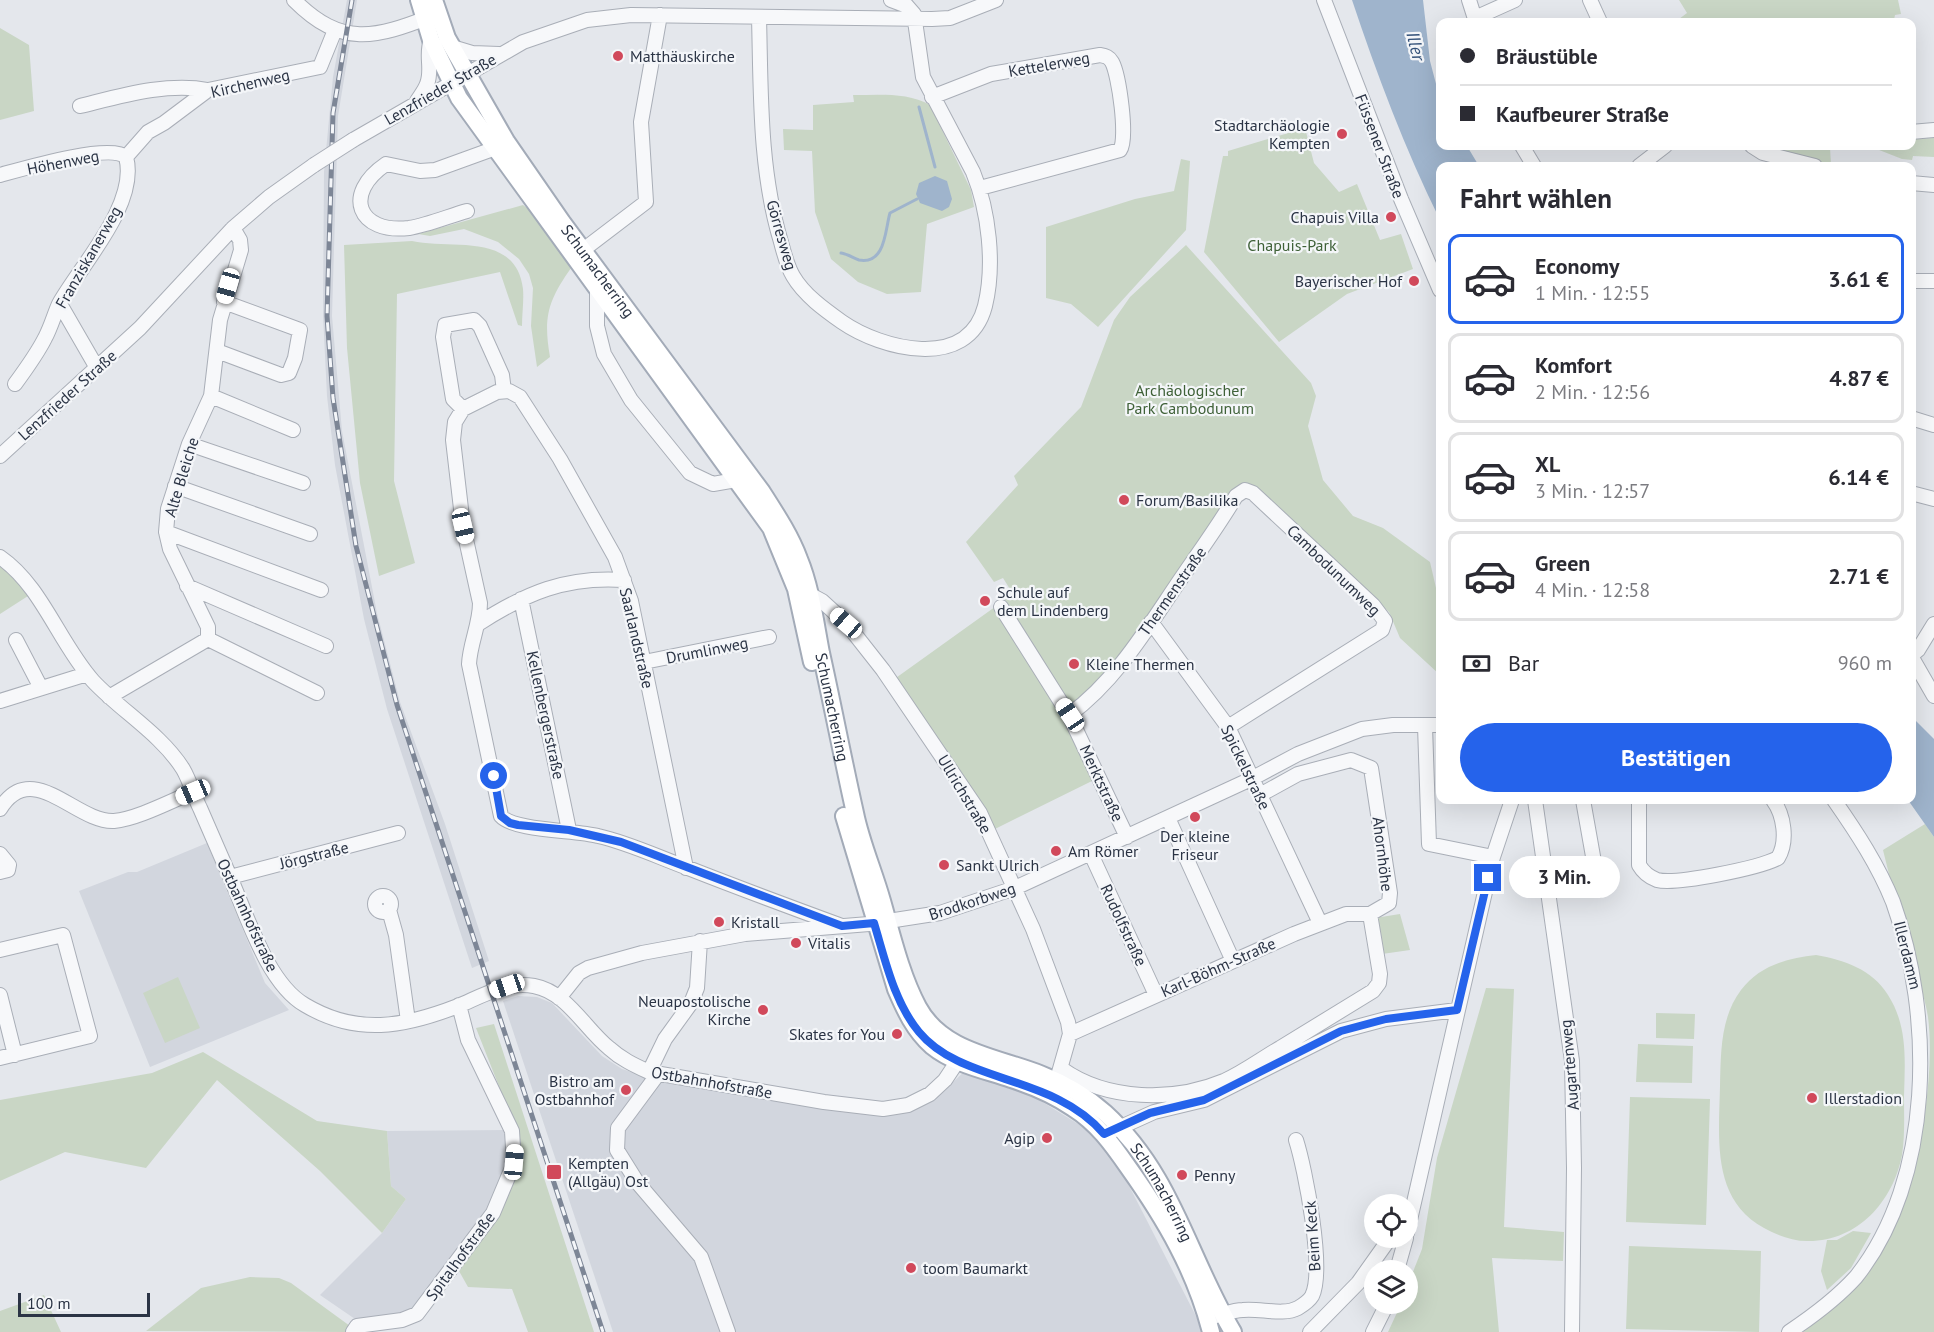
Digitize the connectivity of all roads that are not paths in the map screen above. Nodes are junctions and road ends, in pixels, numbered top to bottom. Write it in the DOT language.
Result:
graph roads {
  1 [pos="294,0"];
  2 [pos="419,0"];
  3 [pos="891,0"];
  4 [pos="996,0"];
  5 [pos="1324,0"];
  6 [pos="1469,0"];
  7 [pos="1515,0"];
  8 [pos="1590,0"];
  9 [pos="432,11"];
  10 [pos="660,15"];
  11 [pos="759,17"];
  12 [pos="1474,18"];
  13 [pos="1479,18"];
  14 [pos="1598,18"];
  15 [pos="915,19"];
  16 [pos="335,30"];
  17 [pos="431,40"];
  18 [pos="453,47"];
  19 [pos="501,54"];
  20 [pos="466,74"];
  21 [pos="450,83"];
  22 [pos="208,90"];
  23 [pos="932,97"];
  24 [pos="416,103"];
  25 [pos="80,106"];
  26 [pos="1934,130"];
  27 [pos="1916,132"];
  28 [pos="493,149"];
  29 [pos="1660,150"];
  30 [pos="1758,150"];
  31 [pos="126,157"];
  32 [pos="1644,162"];
  33 [pos="1799,162"];
  34 [pos="0,175"];
  35 [pos="1916,183"];
  36 [pos="1934,184"];
  37 [pos="980,188"];
  38 [pos="467,211"];
  39 [pos="233,228"];
  40 [pos="583,250"];
  41 [pos="1436,281"];
  42 [pos="1916,281"];
  43 [pos="1934,281"];
  44 [pos="597,290"];
  45 [pos="224,302"];
  46 [pos="60,303"];
  47 [pos="217,351"];
  48 [pos="97,368"];
  49 [pos="15,384"];
  50 [pos="504,391"];
  51 [pos="211,396"];
  52 [pos="459,413"];
  53 [pos="1916,420"];
  54 [pos="1934,425"];
  55 [pos="293,430"];
  56 [pos="189,444"];
  57 [pos="0,456"];
  58 [pos="736,480"];
  59 [pos="303,483"];
  60 [pos="175,486"];
  61 [pos="1245,490"];
  62 [pos="1916,494"];
  63 [pos="1934,499"];
  64 [pos="166,532"];
  65 [pos="310,534"];
  66 [pos="0,557"];
  67 [pos="624,580"];
  68 [pos="187,586"];
  69 [pos="321,590"];
  70 [pos="809,594"];
  71 [pos="522,599"];
  72 [pos="1001,607"];
  73 [pos="1151,622"];
  74 [pos="478,624"];
  75 [pos="1934,624"];
  76 [pos="811,629"];
  77 [pos="769,637"];
  78 [pos="208,639"];
  79 [pos="16,640"];
  80 [pos="326,646"];
  81 [pos="1916,649"];
  82 [pos="644,662"];
  83 [pos="1916,665"];
  84 [pos="87,674"];
  85 [pos="133,683"];
  86 [pos="41,688"];
  87 [pos="317,693"];
  88 [pos="1934,696"];
  89 [pos="109,697"];
  90 [pos="0,701"];
  91 [pos="1070,715"];
  92 [pos="132,719"];
  93 [pos="1436,725"];
  94 [pos="1425,726"];
  95 [pos="1228,727"];
  96 [pos="1251,779"];
  97 [pos="193,792"];
  98 [pos="1260,795"];
  99 [pos="1511,804"];
  100 [pos="1536,804"];
  101 [pos="1584,804"];
  102 [pos="1639,804"];
  103 [pos="1776,804"];
  104 [pos="1837,804"];
  105 [pos="0,809"];
  106 [pos="1168,818"];
  107 [pos="569,830"];
  108 [pos="398,833"];
  109 [pos="1127,837"];
  110 [pos="0,854"];
  111 [pos="1091,854"];
  112 [pos="1493,857"];
  113 [pos="686,868"];
  114 [pos="0,872"];
  115 [pos="230,876"];
  116 [pos="1015,888"];
  117 [pos="1599,890"];
  118 [pos="389,910"];
  119 [pos="1370,914"];
  120 [pos="881,922"];
  121 [pos="1320,923"];
  122 [pos="842,926"];
  123 [pos="700,941"];
  124 [pos="0,950"];
  125 [pos="1233,961"];
  126 [pos="0,995"];
  127 [pos="1156,995"];
  128 [pos="559,998"];
  129 [pos="459,1005"];
  130 [pos="1457,1010"];
  131 [pos="408,1021"];
  132 [pos="1070,1034"];
  133 [pos="15,1055"];
  134 [pos="961,1055"];
  135 [pos="0,1058"];
  136 [pos="653,1073"];
  137 [pos="1057,1082"];
  138 [pos="1111,1131"];
  139 [pos="1296,1140"];
  140 [pos="1422,1162"];
  141 [pos="1410,1194"];
  142 [pos="1415,1194"];
  143 [pos="1383,1248"];
  144 [pos="1382,1314"];
  145 [pos="1214,1321"];
  146 [pos="355,1329"];
  147 [pos="728,1332"];
  148 [pos="1233,1332"];
  149 [pos="1310,1332"];
  150 [pos="1373,1332"];
  151 [pos="1572,1332"];
  152 [pos="1789,1332"];
  1 -- 16 [label="street"];
  2 -- 9 [label="main road, Schumacherring"];
  3 -- 15 [label="street"];
  4 -- 15 [label="street, Lenzfrieder Straße"];
  5 -- 41 [label="street, Füssener Straße"];
  6 -- 12 [label="street"];
  7 -- 13 [label="street"];
  8 -- 14 [label="street"];
  9 -- 16 [label="street"];
  9 -- 17 [label="main road, Schumacherring"];
  9 -- 18 [label="main road, Schumacherring"];
  10 -- 11 [label="street, Lenzfrieder Straße"];
  10 -- 19 [label="street, Lenzfrieder Straße"];
  10 -- 40 [label="street"];
  11 -- 15 [label="street, Lenzfrieder Straße"];
  11 -- 37 [label="street, Görresweg"];
  15 -- 23 [label="street, Görresweg"];
  16 -- 22 [label="street, Kirchenweg"];
  17 -- 21 [label="main road, Schumacherring"];
  17 -- 24 [label="street"];
  18 -- 19 [label="street"];
  18 -- 20 [label="main road, Schumacherring"];
  19 -- 20 [label="street, Lenzfrieder Straße"];
  20 -- 21 [label="street, Lenzfrieder Straße"];
  20 -- 40 [label="main road, Schumacherring"];
  21 -- 24 [label="street, Lenzfrieder Straße"];
  21 -- 28 [label="main road, Schumacherring"];
  22 -- 25 [label="street"];
  22 -- 31 [label="street, Kirchenweg"];
  23 -- 37 [label="street, Görresweg"];
  23 -- 37 [label="street, Kettelerweg"];
  24 -- 39 [label="street, Lenzfrieder Straße, bridge"];
  26 -- 27 [label="street"];
  28 -- 38 [label="street"];
  28 -- 44 [label="main road, Schumacherring"];
  29 -- 32 [label="street"];
  30 -- 33 [label="street"];
  31 -- 34 [label="street, Höhenweg"];
  31 -- 46 [label="street, Franziskanerweg"];
  35 -- 36 [label="street"];
  39 -- 45 [label="street, Alte Bleiche"];
  39 -- 48 [label="street, Lenzfrieder Straße"];
  40 -- 70 [label="main road, Schumacherring"];
  42 -- 43 [label="street"];
  44 -- 58 [label="main road, Schumacherring"];
  44 -- 58 [label="street"];
  45 -- 47 [label="street, Alte Bleiche"];
  45 -- 47 [label="street"];
  46 -- 48 [label="street"];
  46 -- 49 [label="street, Franziskanerweg"];
  47 -- 51 [label="street, Alte Bleiche"];
  48 -- 57 [label="street, Lenzfrieder Straße"];
  50 -- 52 [label="street"];
  50 -- 52 [label="street"];
  50 -- 67 [label="street, Saarlandstraße"];
  51 -- 55 [label="street"];
  51 -- 56 [label="street, Alte Bleiche"];
  52 -- 74 [label="street"];
  53 -- 54 [label="street"];
  56 -- 59 [label="street"];
  56 -- 60 [label="street, Alte Bleiche"];
  58 -- 76 [label="main road, Schumacherring"];
  60 -- 64 [label="street, Alte Bleiche"];
  60 -- 65 [label="street"];
  61 -- 73 [label="street, Thermenstraße"];
  61 -- 95 [label="street, Cambodunumweg"];
  62 -- 63 [label="street"];
  64 -- 68 [label="street, Alte Bleiche"];
  64 -- 69 [label="street"];
  66 -- 84 [label="street, Ostbahnhofstraße"];
  67 -- 71 [label="street"];
  67 -- 82 [label="street, Saarlandstraße"];
  68 -- 78 [label="street, Alte Bleiche"];
  68 -- 80 [label="street"];
  70 -- 76 [label="main road, Schumacherring"];
  70 -- 116 [label="street, Ullrichstraße"];
  71 -- 74 [label="street"];
  71 -- 107 [label="street, Kellenbergerstraße"];
  72 -- 91 [label="street, Merktstraße"];
  73 -- 91 [label="street, Thermenstraße"];
  73 -- 95 [label="street, Spickelstraße"];
  74 -- 107 [label="street"];
  75 -- 81 [label="street"];
  76 -- 120 [label="main road, Schumacherring"];
  77 -- 82 [label="street, Drumlinweg"];
  78 -- 85 [label="street"];
  78 -- 87 [label="street"];
  79 -- 86 [label="street"];
  82 -- 113 [label="street, Saarlandstraße"];
  83 -- 88 [label="street"];
  84 -- 86 [label="street"];
  84 -- 89 [label="street, Ostbahnhofstraße"];
  85 -- 89 [label="street"];
  85 -- 92 [label="street"];
  86 -- 90 [label="street"];
  89 -- 92 [label="street, Ostbahnhofstraße"];
  91 -- 109 [label="street, Merktstraße"];
  92 -- 97 [label="street, Ostbahnhofstraße"];
  93 -- 94 [label="street, Brodkorbweg"];
  94 -- 96 [label="street, Brodkorbweg"];
  94 -- 112 [label="street"];
  95 -- 96 [label="street, Spickelstraße"];
  96 -- 98 [label="street, Spickelstraße"];
  96 -- 106 [label="street, Brodkorbweg"];
  97 -- 105 [label="street"];
  97 -- 115 [label="street, Ostbahnhofstraße"];
  98 -- 119 [label="street, Ahornhöhe"];
  98 -- 121 [label="street, Spickelstraße"];
  99 -- 112 [label="street"];
  100 -- 151 [label="street, Augartenweg"];
  101 -- 117 [label="street"];
  102 -- 103 [label="street"];
  104 -- 152 [label="street, Illerdamm"];
  106 -- 109 [label="street, Brodkorbweg"];
  106 -- 125 [label="street"];
  107 -- 113 [label="street"];
  108 -- 115 [label="street, Jörgstraße"];
  109 -- 111 [label="street, Brodkorbweg"];
  110 -- 114 [label="street"];
  111 -- 116 [label="street, Brodkorbweg"];
  111 -- 127 [label="street, Rudolfstraße"];
  112 -- 130 [label="street"];
  113 -- 122 [label="street"];
  115 -- 131 [label="street, Ostbahnhofstraße"];
  116 -- 120 [label="street, Brodkorbweg"];
  116 -- 132 [label="street, Ullrichstraße"];
  118 -- 131 [label="street"];
  119 -- 121 [label="street, Karl-Böhm-Straße"];
  119 -- 137 [label="street, Ahornhöhe"];
  120 -- 122 [label="street, Brodkorbweg"];
  120 -- 134 [label="main road, Schumacherring"];
  121 -- 125 [label="street, Karl-Böhm-Straße"];
  122 -- 123 [label="street, Brodkorbweg"];
  123 -- 128 [label="street, Brodkorbweg"];
  123 -- 136 [label="street"];
  124 -- 133 [label="street"];
  125 -- 127 [label="street, Karl-Böhm-Straße"];
  126 -- 133 [label="street"];
  127 -- 132 [label="street, Karl-Böhm-Straße"];
  128 -- 129 [label="street, Ostbahnhofstraße"];
  128 -- 136 [label="street, Ostbahnhofstraße"];
  129 -- 131 [label="street, Ostbahnhofstraße"];
  129 -- 146 [label="street, Spitalhofstraße"];
  130 -- 138 [label="street"];
  130 -- 140 [label="street"];
  132 -- 137 [label="street, Ullrichstraße"];
  133 -- 135 [label="street"];
  134 -- 136 [label="street, Ostbahnhofstraße"];
  134 -- 137 [label="main road, Schumacherring"];
  136 -- 147 [label="street"];
  137 -- 138 [label="main road, Schumacherring"];
  138 -- 145 [label="main road, Schumacherring"];
  139 -- 145 [label="street, Beim Keck"];
  140 -- 141 [label="street"];
  140 -- 142 [label="street"];
  143 -- 149 [label="street"];
  144 -- 150 [label="street"];
  145 -- 148 [label="main road, Schumacherring"];
}
